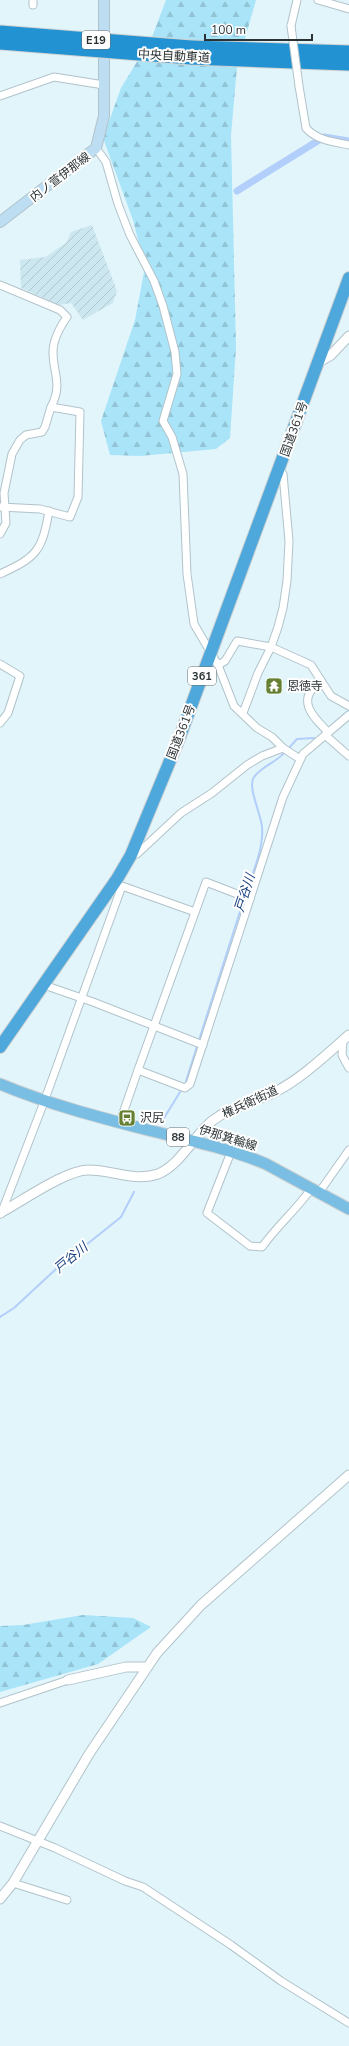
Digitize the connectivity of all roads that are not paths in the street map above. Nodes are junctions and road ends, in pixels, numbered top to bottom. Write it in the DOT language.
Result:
graph roads {
  1 [pos="104,0"];
  2 [pos="297,0"];
  3 [pos="318,0"];
  4 [pos="349,9"];
  5 [pos="0,32"];
  6 [pos="0,43"];
  7 [pos="191,52"];
  8 [pos="349,52"];
  9 [pos="349,64"];
  10 [pos="104,85"];
  11 [pos="0,96"];
  12 [pos="349,145"];
  13 [pos="96,148"];
  14 [pos="0,222"];
  15 [pos="349,278"];
  16 [pos="0,285"];
  17 [pos="349,336"];
  18 [pos="319,362"];
  19 [pos="51,407"];
  20 [pos="279,469"];
  21 [pos="2,507"];
  22 [pos="49,511"];
  23 [pos="0,534"];
  24 [pos="0,574"];
  25 [pos="271,647"];
  26 [pos="211,653"];
  27 [pos="0,664"];
  28 [pos="218,665"];
  29 [pos="321,680"];
  30 [pos="349,706"];
  31 [pos="243,713"];
  32 [pos="349,715"];
  33 [pos="0,723"];
  34 [pos="326,734"];
  35 [pos="283,748"];
  36 [pos="349,756"];
  37 [pos="300,759"];
  38 [pos="131,855"];
  39 [pos="119,883"];
  40 [pos="247,898"];
  41 [pos="195,912"];
  42 [pos="44,986"];
  43 [pos="80,999"];
  44 [pos="154,1026"];
  45 [pos="346,1037"];
  46 [pos="200,1044"];
  47 [pos="0,1047"];
  48 [pos="349,1068"];
  49 [pos="138,1070"];
  50 [pos="0,1084"];
  51 [pos="44,1102"];
  52 [pos="120,1122"];
  53 [pos="194,1140"];
  54 [pos="349,1150"];
  55 [pos="231,1152"];
  56 [pos="315,1191"];
  57 [pos="349,1209"];
  58 [pos="0,1214"];
  59 [pos="349,1475"];
  60 [pos="147,1667"];
  61 [pos="68,1680"];
  62 [pos="0,1703"];
  63 [pos="0,1826"];
  64 [pos="38,1841"];
  65 [pos="13,1883"];
  66 [pos="0,1899"];
  67 [pos="67,1900"];
  68 [pos="349,2023"];
  1 -- 10 [label="main road, 内ノ萱伊那線"];
  2 -- 12 [label="street, bridge"];
  3 -- 4 [label="street"];
  5 -- 7 [label="highway, 中央自動車道 / E19, bridge"];
  6 -- 7 [label="highway, 中央自動車道 / E19, bridge"];
  7 -- 8 [label="highway, 中央自動車道 / E19"];
  7 -- 9 [label="highway, 中央自動車道 / E19"];
  10 -- 11 [label="street"];
  10 -- 13 [label="main road, 内ノ萱伊那線"];
  13 -- 14 [label="main road, 内ノ萱伊那線"];
  13 -- 26 [label="street"];
  15 -- 18 [label="highway, 国道361号 / 361"];
  16 -- 19 [label="street"];
  17 -- 18 [label="street"];
  18 -- 20 [label="highway, 国道361号 / 361"];
  19 -- 21 [label="street"];
  19 -- 22 [label="street"];
  20 -- 25 [label="street"];
  20 -- 26 [label="highway, 国道361号 / 361"];
  21 -- 22 [label="street"];
  21 -- 23 [label="street"];
  22 -- 24 [label="street"];
  25 -- 28 [label="street"];
  25 -- 29 [label="street"];
  25 -- 31 [label="street"];
  26 -- 28 [label="street"];
  26 -- 38 [label="highway, 国道361号 / 361"];
  27 -- 33 [label="street"];
  28 -- 31 [label="street"];
  29 -- 30 [label="street"];
  29 -- 34 [label="street"];
  31 -- 35 [label="street"];
  32 -- 34 [label="street"];
  34 -- 36 [label="street"];
  34 -- 37 [label="street"];
  35 -- 37 [label="street"];
  35 -- 38 [label="street"];
  37 -- 40 [label="street"];
  38 -- 39 [label="highway, 国道361号 / 361"];
  39 -- 41 [label="street"];
  39 -- 42 [label="highway, 国道361号 / 361"];
  39 -- 43 [label="street"];
  40 -- 41 [label="street"];
  40 -- 46 [label="street"];
  41 -- 44 [label="street"];
  42 -- 43 [label="street"];
  42 -- 47 [label="highway, 国道361号 / 361"];
  43 -- 44 [label="street"];
  43 -- 51 [label="street"];
  44 -- 46 [label="street"];
  44 -- 49 [label="street"];
  45 -- 48 [label="street"];
  45 -- 53 [label="street, 権兵衛街道"];
  46 -- 49 [label="street"];
  49 -- 52 [label="street"];
  50 -- 51 [label="main road, 伊那箕輪線 / 88"];
  51 -- 52 [label="main road, 伊那箕輪線 / 88"];
  51 -- 58 [label="street"];
  52 -- 53 [label="main road, 伊那箕輪線 / 88"];
  53 -- 55 [label="main road, 伊那箕輪線 / 88"];
  53 -- 58 [label="street, 権兵衛街道"];
  54 -- 56 [label="street"];
  55 -- 56 [label="main road, 伊那箕輪線 / 88"];
  55 -- 56 [label="street"];
  56 -- 57 [label="main road, 伊那箕輪線 / 88"];
  59 -- 60 [label="street"];
  60 -- 61 [label="street"];
  60 -- 64 [label="street"];
  61 -- 62 [label="street"];
  63 -- 64 [label="street"];
  64 -- 65 [label="street"];
  64 -- 68 [label="street"];
  65 -- 66 [label="street"];
  65 -- 67 [label="street"];
}
